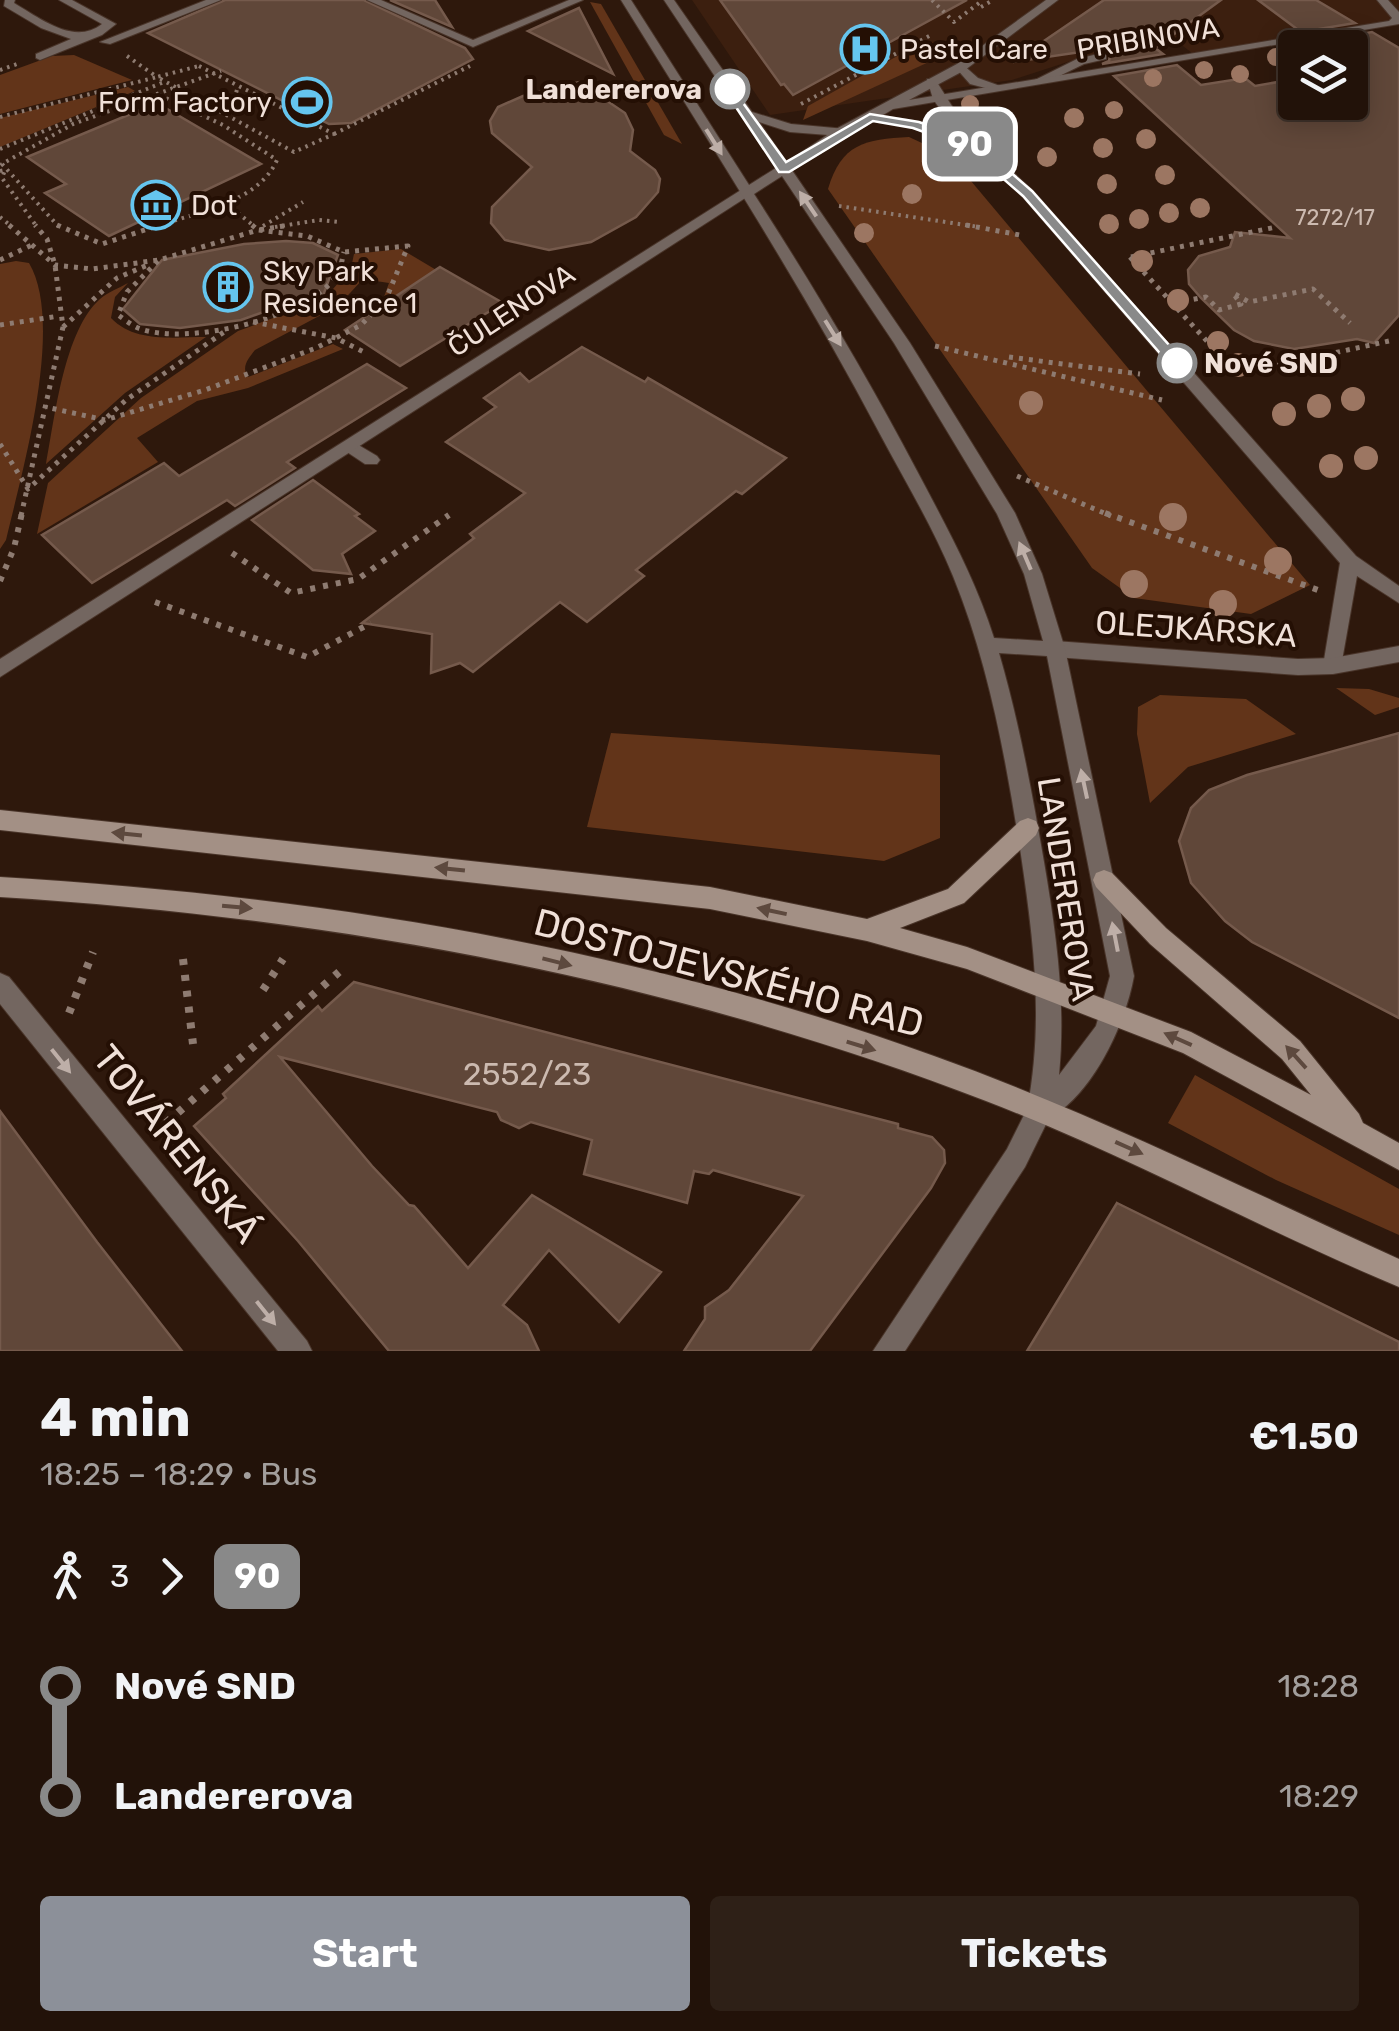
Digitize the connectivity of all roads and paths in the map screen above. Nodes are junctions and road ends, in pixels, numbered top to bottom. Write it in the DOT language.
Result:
graph roads {
  1 [pos="10,0"];
  2 [pos="64,0"];
  3 [pos="216,0"];
  4 [pos="372,0"];
  5 [pos="626,0"];
  6 [pos="670,0"];
  7 [pos="932,0"];
  8 [pos="983,0"];
  9 [pos="993,0"];
  10 [pos="1053,0"];
  11 [pos="1382,0"];
  12 [pos="567,1"];
  13 [pos="981,7"];
  14 [pos="933,34"];
  15 [pos="93,35"];
  16 [pos="106,42"];
  17 [pos="121,51"];
  18 [pos="40,56"];
  19 [pos="1102,57"];
  20 [pos="480,61"];
  21 [pos="961,67"];
  22 [pos="221,71"];
  23 [pos="214,74"];
  24 [pos="157,77"];
  25 [pos="1041,80"];
  26 [pos="164,82"];
  27 [pos="931,82"];
  28 [pos="178,86"];
  29 [pos="238,86"];
  30 [pos="997,87"];
  31 [pos="157,94"];
  32 [pos="936,97"];
  33 [pos="799,106"];
  34 [pos="895,106"];
  35 [pos="230,114"];
  36 [pos="747,115"];
  37 [pos="0,117"];
  38 [pos="870,118"];
  39 [pos="841,132"];
  40 [pos="334,134"];
  41 [pos="973,145"];
  42 [pos="0,149"];
  43 [pos="784,169"];
  44 [pos="2,170"];
  45 [pos="746,192"];
  46 [pos="303,202"];
  47 [pos="226,203"];
  48 [pos="828,205"];
  49 [pos="0,217"];
  50 [pos="339,222"];
  51 [pos="1276,228"];
  52 [pos="258,230"];
  53 [pos="1025,236"];
  54 [pos="34,244"];
  55 [pos="344,252"];
  56 [pos="0,260"];
  57 [pos="159,260"];
  58 [pos="55,265"];
  59 [pos="1172,304"];
  60 [pos="59,316"];
  61 [pos="252,322"];
  62 [pos="1350,323"];
  63 [pos="0,326"];
  64 [pos="63,327"];
  65 [pos="227,330"];
  66 [pos="336,338"];
  67 [pos="1389,340"];
  68 [pos="926,345"];
  69 [pos="366,354"];
  70 [pos="988,356"];
  71 [pos="1140,374"];
  72 [pos="1162,400"];
  73 [pos="46,407"];
  74 [pos="105,420"];
  75 [pos="0,444"];
  76 [pos="350,446"];
  77 [pos="371,460"];
  78 [pos="1016,476"];
  79 [pos="28,489"];
  80 [pos="449,514"];
  81 [pos="227,549"];
  82 [pos="1349,561"];
  83 [pos="0,582"];
  84 [pos="1319,590"];
  85 [pos="1399,596"];
  86 [pos="148,599"];
  87 [pos="370,623"];
  88 [pos="987,645"];
  89 [pos="1055,648"];
  90 [pos="1399,654"];
  91 [pos="1334,666"];
  92 [pos="0,669"];
  93 [pos="0,820"];
  94 [pos="1028,828"];
  95 [pos="1104,880"];
  96 [pos="0,888"];
  97 [pos="867,930"];
  98 [pos="93,952"];
  99 [pos="183,959"];
  100 [pos="283,959"];
  101 [pos="338,972"];
  102 [pos="0,985"];
  103 [pos="1052,988"];
  104 [pos="262,990"];
  105 [pos="69,1013"];
  106 [pos="1117,1013"];
  107 [pos="193,1044"];
  108 [pos="1040,1110"];
  109 [pos="166,1122"];
  110 [pos="1358,1132"];
  111 [pos="1399,1157"];
  112 [pos="1399,1273"];
  113 [pos="297,1351"];
  114 [pos="888,1351"];
  1 -- 15 [label="street"];
  2 -- 15 [label="street"];
  3 -- 16 [label="street"];
  4 -- 12 [label="street"];
  5 -- 45 [label="street, LANDEREROVA, one-way"];
  6 -- 36 [label="street, LANDEREROVA"];
  7 -- 8 [label="path"];
  9 -- 13 [label="path"];
  10 -- 21 [label="street, ČULENOVA"];
  11 -- 25 [label="street, PRIBINOVA"];
  14 -- 33 [label="path"];
  15 -- 16 [label="street"];
  15 -- 18 [label="street"];
  16 -- 17 [label="street"];
  17 -- 24 [label="path"];
  19 -- 25 [label="street"];
  20 -- 40 [label="path"];
  21 -- 27 [label="street, ČULENOVA"];
  21 -- 30 [label="street"];
  22 -- 23 [label="path"];
  23 -- 24 [label="path"];
  23 -- 28 [label="path"];
  23 -- 29 [label="path"];
  24 -- 26 [label="path"];
  24 -- 37 [label="path"];
  25 -- 30 [label="street, PRIBINOVA"];
  26 -- 28 [label="path"];
  26 -- 42 [label="path"];
  27 -- 32 [label="street"];
  27 -- 34 [label="street, ČULENOVA"];
  28 -- 31 [label="path"];
  28 -- 35 [label="path"];
  29 -- 35 [label="path"];
  29 -- 40 [label="path"];
  30 -- 32 [label="street, PRIBINOVA"];
  31 -- 44 [label="path"];
  31 -- 47 [label="path"];
  32 -- 34 [label="street, PRIBINOVA"];
  32 -- 41 [label="street"];
  34 -- 38 [label="street, ČULENOVA"];
  35 -- 40 [label="path"];
  36 -- 39 [label="street"];
  36 -- 43 [label="street, LANDEREROVA"];
  38 -- 39 [label="street, ČULENOVA"];
  38 -- 41 [label="street"];
  39 -- 43 [label="street, ČULENOVA"];
  41 -- 82 [label="street"];
  43 -- 45 [label="street, ČULENOVA"];
  89 -- 43 [label="street, LANDEREROVA, one-way"];
  44 -- 47 [label="path"];
  44 -- 58 [label="path"];
  45 -- 76 [label="street, ČULENOVA"];
  45 -- 88 [label="street, LANDEREROVA, one-way"];
  46 -- 52 [label="path"];
  47 -- 52 [label="path"];
  48 -- 53 [label="path"];
  49 -- 54 [label="path"];
  50 -- 52 [label="path"];
  51 -- 59 [label="path"];
  52 -- 55 [label="path"];
  52 -- 57 [label="path"];
  54 -- 56 [label="path"];
  54 -- 58 [label="path"];
  55 -- 61 [label="path"];
  55 -- 66 [label="path"];
  57 -- 58 [label="path"];
  57 -- 64 [label="path"];
  57 -- 65 [label="path"];
  58 -- 60 [label="path"];
  59 -- 62 [label="path"];
  59 -- 67 [label="path"];
  60 -- 63 [label="path"];
  60 -- 64 [label="path"];
  61 -- 65 [label="path"];
  61 -- 66 [label="path"];
  64 -- 73 [label="path"];
  65 -- 74 [label="path"];
  66 -- 69 [label="path"];
  66 -- 74 [label="path"];
  68 -- 70 [label="path"];
  70 -- 71 [label="path"];
  70 -- 72 [label="path"];
  73 -- 74 [label="path"];
  73 -- 79 [label="path"];
  74 -- 79 [label="path"];
  75 -- 79 [label="path"];
  76 -- 77 [label="street"];
  76 -- 92 [label="street, ČULENOVA"];
  78 -- 84 [label="path"];
  79 -- 83 [label="path"];
  80 -- 81 [label="path"];
  82 -- 85 [label="street"];
  82 -- 91 [label="street"];
  86 -- 87 [label="path"];
  88 -- 89 [label="street, OLEJKÁRSKA"];
  88 -- 94 [label="street, LANDEREROVA"];
  89 -- 91 [label="street, OLEJKÁRSKA"];
  95 -- 89 [label="street, LANDEREROVA, one-way"];
  90 -- 91 [label="street, OLEJKÁRSKA"];
  97 -- 93 [label="main road, DOSTOJEVSKÉHO RAD, one-way"];
  94 -- 97 [label="main road"];
  94 -- 103 [label="street, LANDEREROVA"];
  106 -- 95 [label="street, LANDEREROVA, one-way"];
  110 -- 95 [label="main road, one-way"];
  96 -- 108 [label="main road, DOSTOJEVSKÉHO RAD, one-way"];
  97 -- 103 [label="main road, DOSTOJEVSKÉHO RAD"];
  98 -- 105 [label="path"];
  99 -- 107 [label="path"];
  100 -- 104 [label="path"];
  101 -- 109 [label="path"];
  102 -- 113 [label="street, TOVÁRENSKÁ, one-way"];
  103 -- 106 [label="main road, DOSTOJEVSKÉHO RAD"];
  103 -- 108 [label="street, LANDEREROVA"];
  106 -- 108 [label="street, LANDEREROVA"];
  110 -- 106 [label="main road, DOSTOJEVSKÉHO RAD, one-way"];
  108 -- 112 [label="main road, DOSTOJEVSKÉHO RAD, one-way"];
  108 -- 114 [label="street"];
  110 -- 111 [label="main road, DOSTOJEVSKÉHO RAD"];
}
